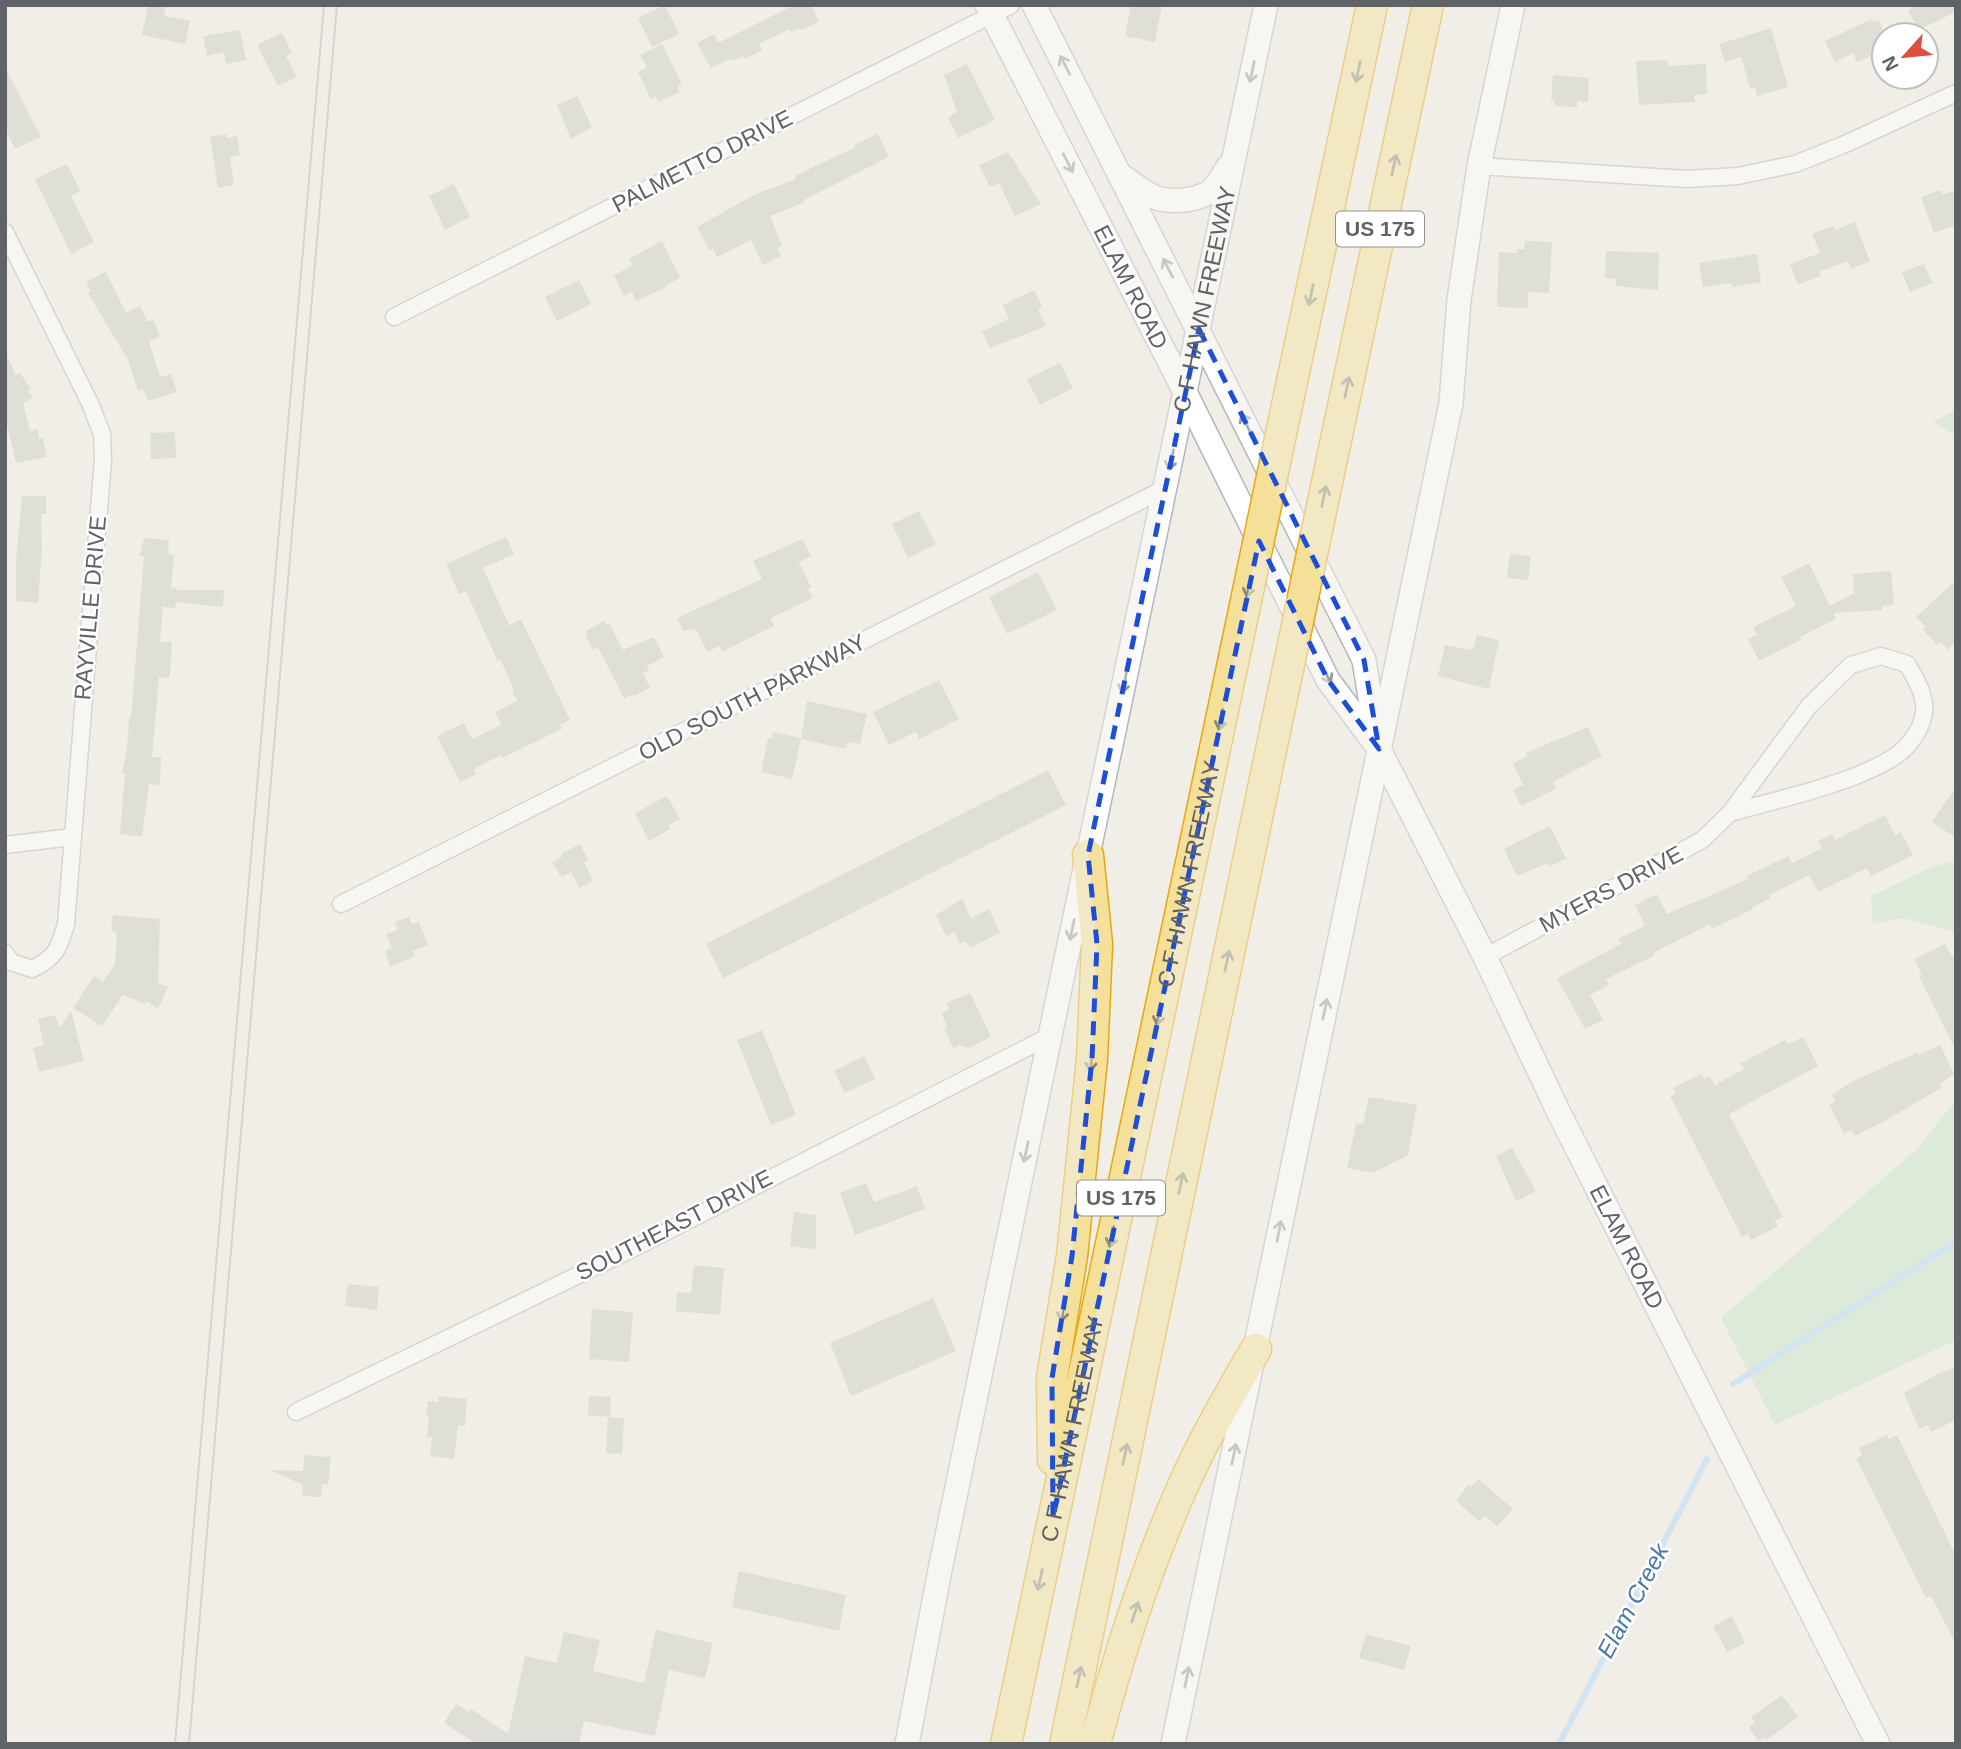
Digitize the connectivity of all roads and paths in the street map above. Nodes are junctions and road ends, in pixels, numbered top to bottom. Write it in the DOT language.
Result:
graph roads {
  1 [pos="1034,5"];
  2 [pos="1266,5"];
  3 [pos="1372,5"];
  4 [pos="1428,5"];
  5 [pos="1513,5"];
  6 [pos="997,9"];
  7 [pos="1956,93"];
  8 [pos="1234,159"];
  9 [pos="1479,166"];
  10 [pos="1120,175"];
  11 [pos="5,232"];
  12 [pos="394,317"];
  13 [pos="1199,329"];
  14 [pos="1186,394"];
  15 [pos="1164,489"];
  16 [pos="1379,749"];
  17 [pos="1730,813"];
  18 [pos="72,837"];
  19 [pos="5,845"];
  20 [pos="1088,855"];
  21 [pos="341,904"];
  22 [pos="8,957"];
  23 [pos="1485,957"];
  24 [pos="1050,1036"];
  25 [pos="1256,1349"];
  26 [pos="296,1412"];
  27 [pos="1053,1518"];
  28 [pos="907,1744"];
  29 [pos="1006,1744"];
  30 [pos="1065,1744"];
  31 [pos="1095,1744"];
  32 [pos="1173,1744"];
  33 [pos="1878,1744"];
  10 -- 1 [label="main road, ELAM ROAD, one-way"];
  2 -- 8 [label="main road, C F HAWN FREEWAY, one-way"];
  3 -- 27 [label="highway, C F HAWN FREEWAY / US 175, one-way, bridge"];
  30 -- 4 [label="highway, US 175, one-way, bridge"];
  5 -- 9 [label="main road"];
  6 -- 12 [label="street, PALMETTO DRIVE"];
  6 -- 14 [label="main road, ELAM ROAD, one-way"];
  7 -- 9 [label="street"];
  8 -- 10 [label="main road"];
  8 -- 13 [label="main road, C F HAWN FREEWAY"];
  9 -- 16 [label="main road"];
  13 -- 10 [label="main road, ELAM ROAD, one-way"];
  11 -- 18 [label="street, RAYVILLE DRIVE"];
  13 -- 14 [label="main road, C F HAWN FREEWAY"];
  16 -- 13 [label="main road, ELAM ROAD, one-way"];
  14 -- 15 [label="main road, C F HAWN FREEWAY, one-way"];
  14 -- 16 [label="main road, ELAM ROAD, one-way"];
  15 -- 20 [label="main road, C F HAWN FREEWAY, one-way"];
  15 -- 21 [label="street, OLD SOUTH PARKWAY"];
  16 -- 23 [label="main road, ELAM ROAD"];
  25 -- 16 [label="main road, one-way"];
  17 -- 17 [label="street, MYERS DRIVE"];
  17 -- 23 [label="street, MYERS DRIVE"];
  18 -- 19 [label="street"];
  18 -- 22 [label="street, RAYVILLE DRIVE"];
  20 -- 24 [label="main road, C F HAWN FREEWAY, one-way"];
  20 -- 27 [label="highway, one-way"];
  23 -- 33 [label="main road, ELAM ROAD"];
  24 -- 26 [label="street, SOUTHEAST DRIVE"];
  24 -- 28 [label="main road, C F HAWN FREEWAY, one-way"];
  31 -- 25 [label="highway, one-way"];
  32 -- 25 [label="main road, one-way"];
  27 -- 29 [label="highway, C F HAWN FREEWAY / US 175, one-way"];
}
